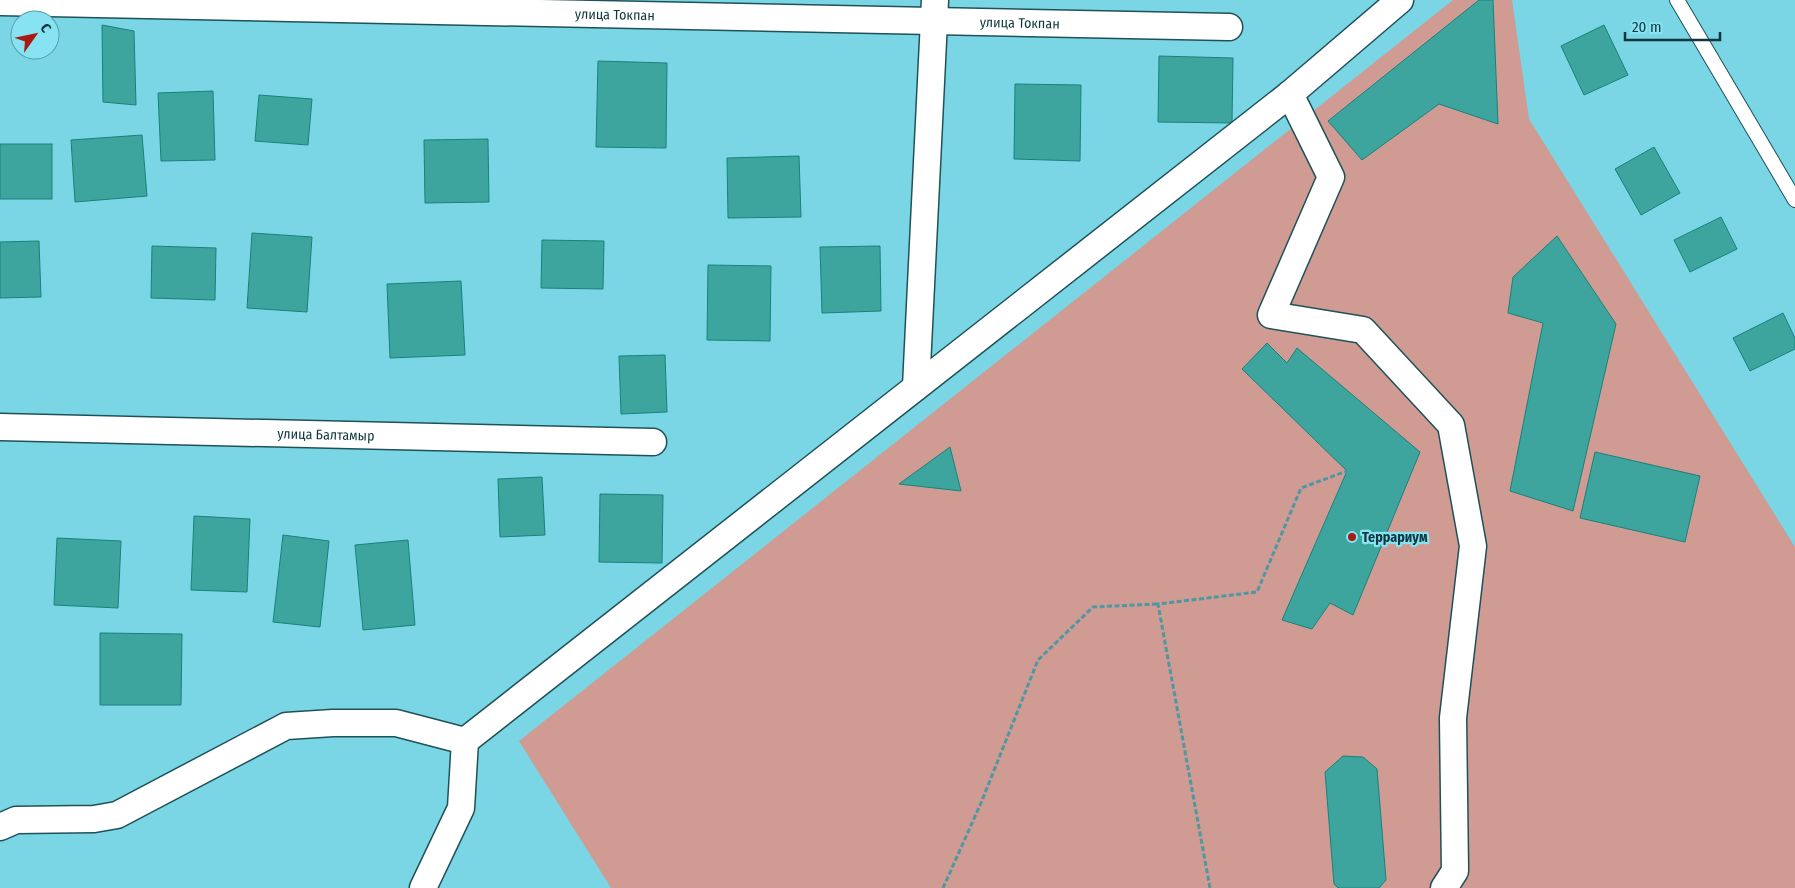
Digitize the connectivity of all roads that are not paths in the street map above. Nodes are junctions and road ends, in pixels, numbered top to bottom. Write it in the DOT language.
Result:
graph roads {
  1 [pos="1400,0"];
  2 [pos="1677,0"];
  3 [pos="0,2"];
  4 [pos="934,11"];
  5 [pos="1228,27"];
  6 [pos="1290,94"];
  7 [pos="1795,200"];
  8 [pos="916,387"];
  9 [pos="0,427"];
  10 [pos="653,442"];
  11 [pos="465,741"];
  12 [pos="0,827"];
  13 [pos="423,888"];
  14 [pos="1444,888"];
  1 -- 6 [label="street"];
  2 -- 7 [label="lane"];
  3 -- 4 [label="street, улица Токпан"];
  4 -- 5 [label="street, улица Токпан"];
  4 -- 8 [label="street"];
  6 -- 8 [label="street"];
  6 -- 14 [label="street"];
  8 -- 11 [label="street"];
  9 -- 10 [label="street, улица Балтамыр"];
  11 -- 12 [label="street"];
  11 -- 13 [label="street"];
}
